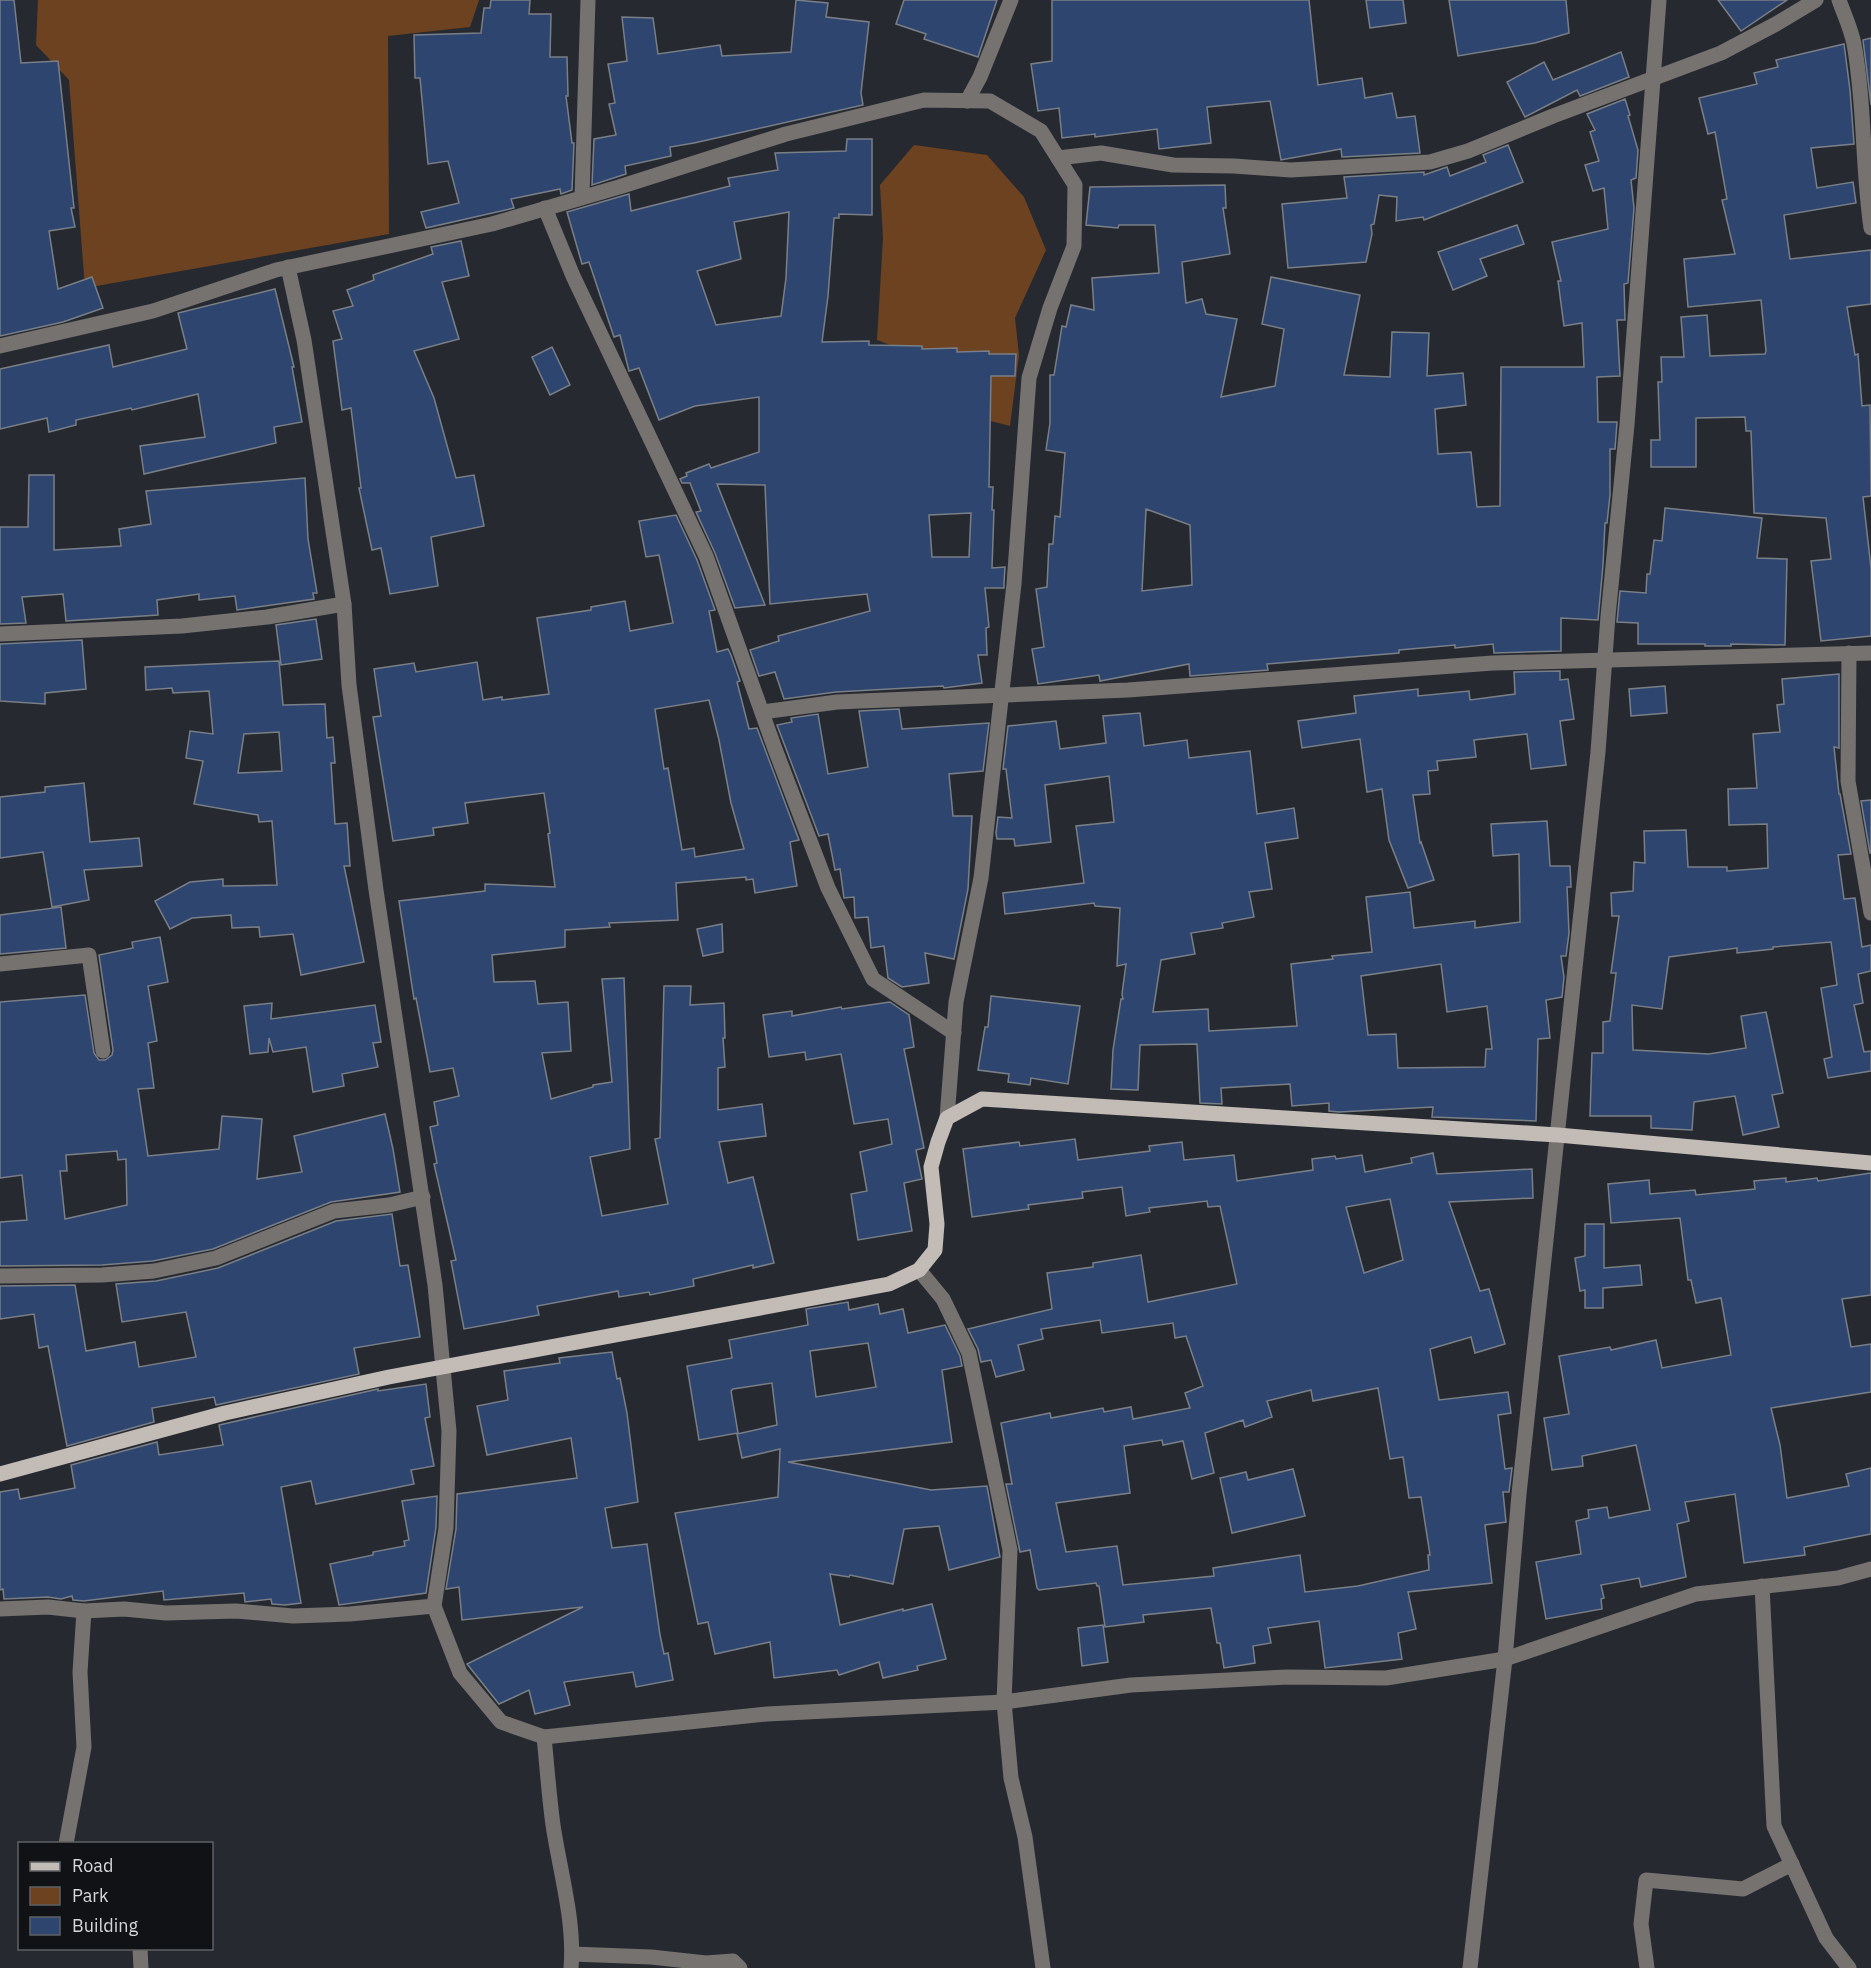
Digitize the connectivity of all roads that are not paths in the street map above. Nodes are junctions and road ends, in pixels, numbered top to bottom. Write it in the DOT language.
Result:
graph roads {
  1 [pos="588,0"];
  2 [pos="1011,0"];
  3 [pos="1659,0"];
  4 [pos="1816,0"];
  5 [pos="1839,0"];
  6 [pos="1653,77"];
  7 [pos="967,101"];
  8 [pos="1058,158"];
  9 [pos="582,197"];
  10 [pos="545,208"];
  11 [pos="1871,228"];
  12 [pos="288,267"];
  13 [pos="0,346"];
  14 [pos="344,604"];
  15 [pos="0,634"];
  16 [pos="1849,653"];
  17 [pos="1871,653"];
  18 [pos="1605,662"];
  19 [pos="1002,694"];
  20 [pos="762,712"];
  21 [pos="1871,913"];
  22 [pos="0,964"];
  23 [pos="954,1034"];
  24 [pos="103,1051"];
  25 [pos="947,1118"];
  26 [pos="1558,1136"];
  27 [pos="1871,1163"];
  28 [pos="423,1197"];
  29 [pos="919,1270"];
  30 [pos="0,1276"];
  31 [pos="442,1366"];
  32 [pos="0,1474"];
  33 [pos="1871,1569"];
  34 [pos="1762,1586"];
  35 [pos="434,1606"];
  36 [pos="0,1609"];
  37 [pos="84,1611"];
  38 [pos="1505,1659"];
  39 [pos="1004,1702"];
  40 [pos="544,1737"];
  41 [pos="66,1842"];
  42 [pos="1792,1864"];
  43 [pos="140,1950"];
  44 [pos="572,1961"];
  45 [pos="141,1968"];
  46 [pos="740,1968"];
  47 [pos="1043,1968"];
  48 [pos="1470,1968"];
  49 [pos="1647,1968"];
  50 [pos="1849,1968"];
  1 -- 9 [label="street"];
  2 -- 7 [label="street"];
  3 -- 6 [label="street"];
  4 -- 6 [label="street"];
  5 -- 11 [label="street"];
  6 -- 8 [label="street"];
  6 -- 18 [label="street"];
  7 -- 8 [label="street"];
  7 -- 9 [label="street"];
  8 -- 19 [label="street"];
  9 -- 10 [label="street"];
  10 -- 12 [label="street"];
  10 -- 20 [label="street"];
  12 -- 13 [label="street"];
  12 -- 14 [label="street"];
  14 -- 15 [label="street"];
  14 -- 28 [label="street"];
  16 -- 17 [label="street"];
  16 -- 18 [label="street"];
  16 -- 21 [label="street"];
  18 -- 19 [label="street"];
  18 -- 26 [label="street"];
  19 -- 20 [label="street"];
  19 -- 23 [label="street"];
  20 -- 23 [label="street"];
  22 -- 24 [label="street"];
  23 -- 25 [label="street"];
  25 -- 26 [label="main road"];
  25 -- 29 [label="main road"];
  26 -- 27 [label="main road"];
  26 -- 38 [label="street"];
  28 -- 30 [label="street"];
  28 -- 31 [label="street"];
  29 -- 31 [label="main road"];
  29 -- 39 [label="street"];
  31 -- 32 [label="main road"];
  31 -- 35 [label="street"];
  33 -- 34 [label="street"];
  34 -- 38 [label="street"];
  34 -- 42 [label="street"];
  35 -- 37 [label="street"];
  35 -- 40 [label="street"];
  36 -- 37 [label="street"];
  37 -- 41 [label="street"];
  38 -- 39 [label="street"];
  38 -- 48 [label="street"];
  39 -- 40 [label="street"];
  39 -- 47 [label="street"];
  40 -- 44 [label="street"];
  42 -- 49 [label="street"];
  42 -- 50 [label="street"];
  43 -- 45 [label="street"];
  44 -- 46 [label="street"];
}
